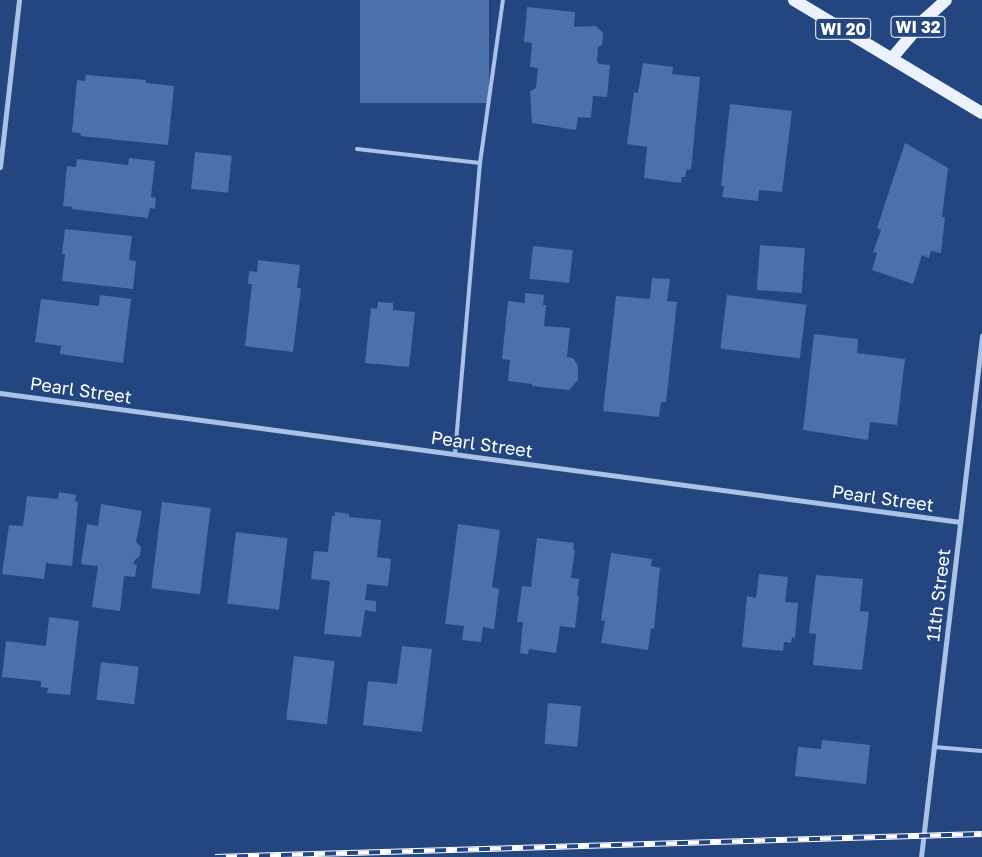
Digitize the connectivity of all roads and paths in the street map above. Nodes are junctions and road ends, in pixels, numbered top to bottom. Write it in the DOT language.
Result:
graph roads {
  1 [pos="19,0"];
  2 [pos="502,0"];
  3 [pos="794,0"];
  4 [pos="946,0"];
  5 [pos="892,58"];
  6 [pos="982,113"];
  7 [pos="357,149"];
  8 [pos="480,163"];
  9 [pos="0,167"];
  10 [pos="982,336"];
  11 [pos="0,393"];
  12 [pos="455,454"];
  13 [pos="960,522"];
  14 [pos="934,748"];
  15 [pos="982,751"];
  16 [pos="921,857"];
  1 -- 9 [label="street"];
  2 -- 8 [label="lane"];
  3 -- 5 [label="main road, WI 20"];
  4 -- 5 [label="main road, WI 32"];
  5 -- 6 [label="main road, WI 20"];
  7 -- 8 [label="lane"];
  8 -- 12 [label="lane"];
  10 -- 13 [label="street, 11th Street"];
  11 -- 12 [label="street, Pearl Street"];
  12 -- 13 [label="street, Pearl Street"];
  13 -- 14 [label="street, 11th Street"];
  14 -- 15 [label="lane"];
  14 -- 16 [label="street, 11th Street"];
}
